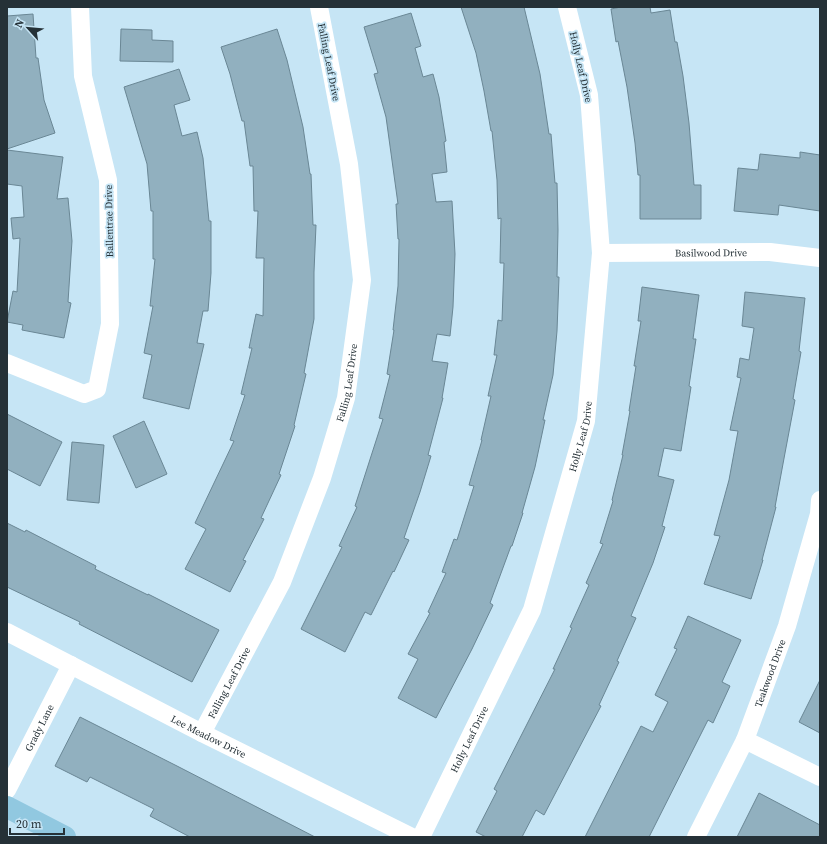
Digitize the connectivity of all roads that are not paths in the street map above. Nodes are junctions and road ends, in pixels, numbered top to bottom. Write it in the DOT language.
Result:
graph roads {
  1 [pos="80,7"];
  2 [pos="319,7"];
  3 [pos="567,7"];
  4 [pos="601,253"];
  5 [pos="820,258"];
  6 [pos="7,363"];
  7 [pos="820,510"];
  8 [pos="7,632"];
  9 [pos="71,665"];
  10 [pos="202,732"];
  11 [pos="745,740"];
  12 [pos="820,778"];
  13 [pos="7,790"];
  14 [pos="7,807"];
  15 [pos="65,837"];
  16 [pos="412,837"];
  17 [pos="421,837"];
  18 [pos="696,837"];
  1 -- 6 [label="street, Ballentrae Drive"];
  2 -- 10 [label="street, Falling Leaf Drive"];
  3 -- 4 [label="street, Holly Leaf Drive"];
  4 -- 5 [label="street, Basilwood Drive"];
  4 -- 17 [label="street, Holly Leaf Drive"];
  7 -- 11 [label="street, Teakwood Drive"];
  8 -- 9 [label="street, Lee Meadow Drive"];
  9 -- 10 [label="street, Lee Meadow Drive"];
  9 -- 13 [label="street, Grady Lane"];
  10 -- 16 [label="street, Lee Meadow Drive"];
  11 -- 12 [label="street"];
  11 -- 18 [label="street, Teakwood Drive"];
  14 -- 15 [label="main road"];
}
